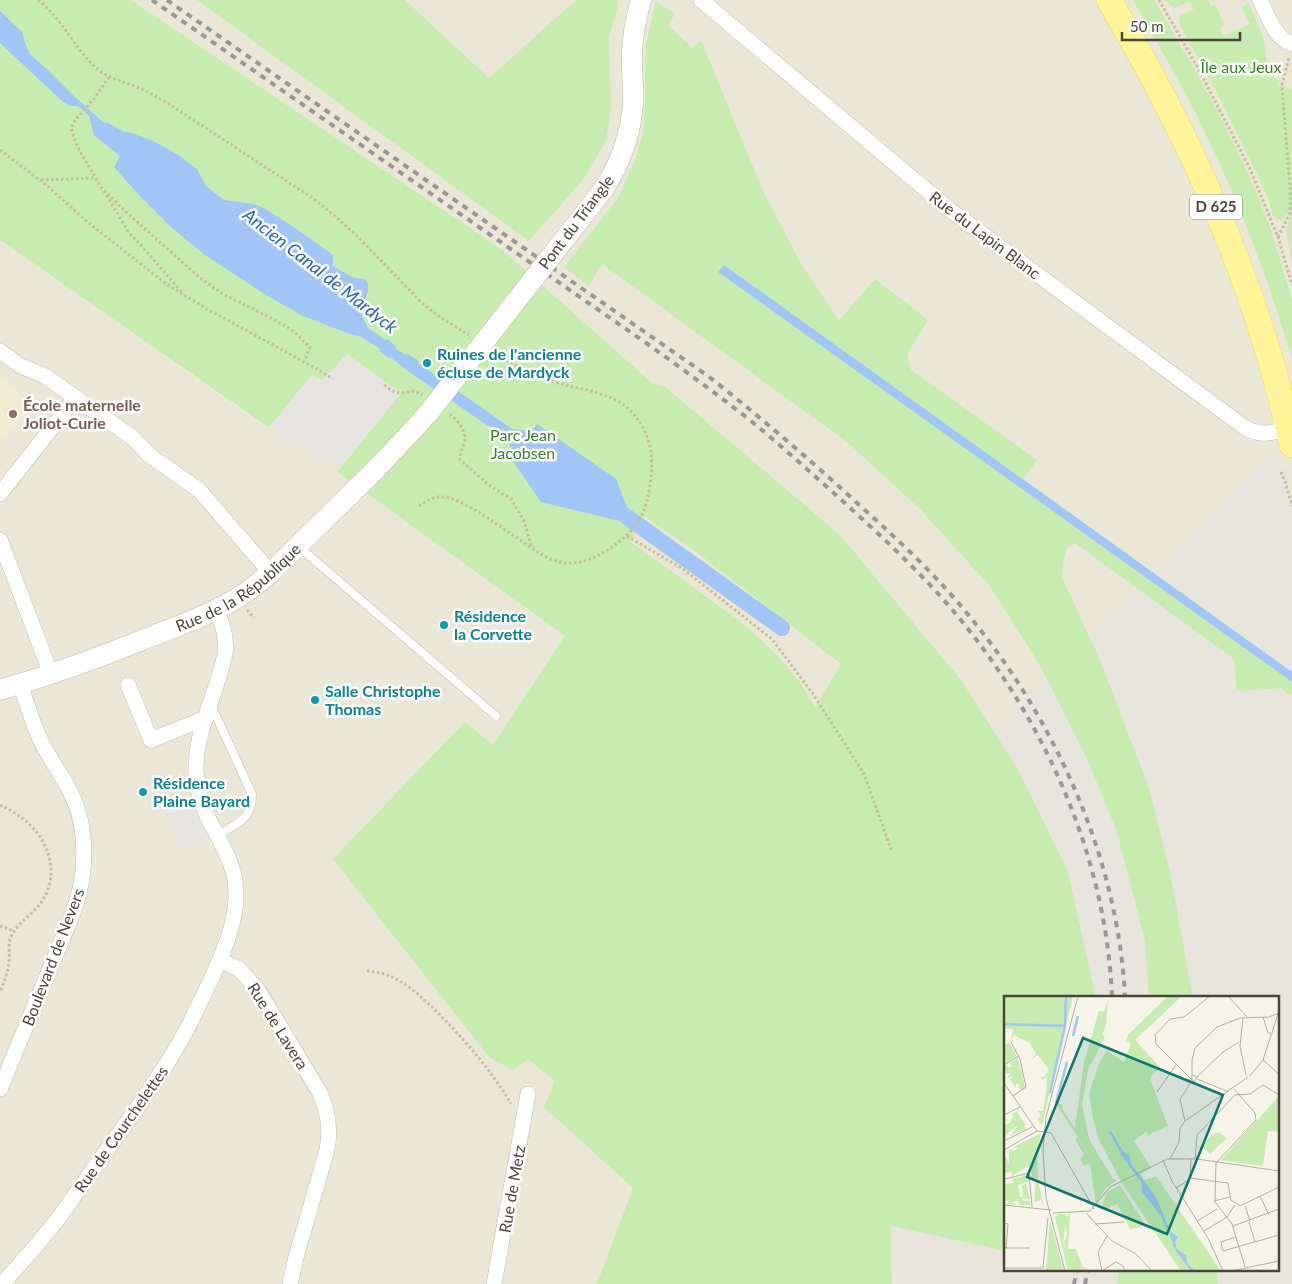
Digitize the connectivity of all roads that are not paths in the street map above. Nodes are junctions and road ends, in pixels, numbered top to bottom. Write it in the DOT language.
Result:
graph roads {
  1 [pos="641,0"];
  2 [pos="701,0"];
  3 [pos="1109,0"];
  4 [pos="1125,0"];
  5 [pos="1260,0"];
  6 [pos="1291,50"];
  7 [pos="0,351"];
  8 [pos="1292,385"];
  9 [pos="75,398"];
  10 [pos="433,406"];
  11 [pos="1291,434"];
  12 [pos="0,494"];
  13 [pos="0,540"];
  14 [pos="298,546"];
  15 [pos="270,572"];
  16 [pos="216,610"];
  17 [pos="51,674"];
  18 [pos="20,684"];
  19 [pos="128,685"];
  20 [pos="0,690"];
  21 [pos="208,711"];
  22 [pos="496,716"];
  23 [pos="218,835"];
  24 [pos="220,960"];
  25 [pos="0,1089"];
  26 [pos="528,1094"];
  27 [pos="2,1284"];
  28 [pos="290,1284"];
  29 [pos="494,1284"];
  1 -- 10 [label="street, Pont du Triangle, bridge"];
  2 -- 11 [label="street, Rue du Lapin Blanc"];
  3 -- 11 [label="main road, D 625"];
  4 -- 8 [label="main road, D 625"];
  5 -- 6 [label="street"];
  7 -- 9 [label="street"];
  9 -- 12 [label="street"];
  9 -- 15 [label="street"];
  10 -- 14 [label="street, Rue de la République"];
  13 -- 17 [label="street"];
  14 -- 15 [label="street, Rue de la République"];
  14 -- 22 [label="lane"];
  15 -- 16 [label="street, Rue de la République"];
  16 -- 17 [label="street, Rue de la République"];
  16 -- 21 [label="street"];
  17 -- 18 [label="street, Rue de la République"];
  18 -- 20 [label="street, Rue de la République"];
  18 -- 25 [label="street, Boulevard de Nevers"];
  19 -- 21 [label="street"];
  21 -- 23 [label="street"];
  21 -- 23 [label="lane"];
  23 -- 24 [label="street"];
  24 -- 27 [label="street, Rue de Courchelettes"];
  24 -- 28 [label="street, Rue de Lavera"];
  26 -- 29 [label="street, Rue de Metz"];
}
